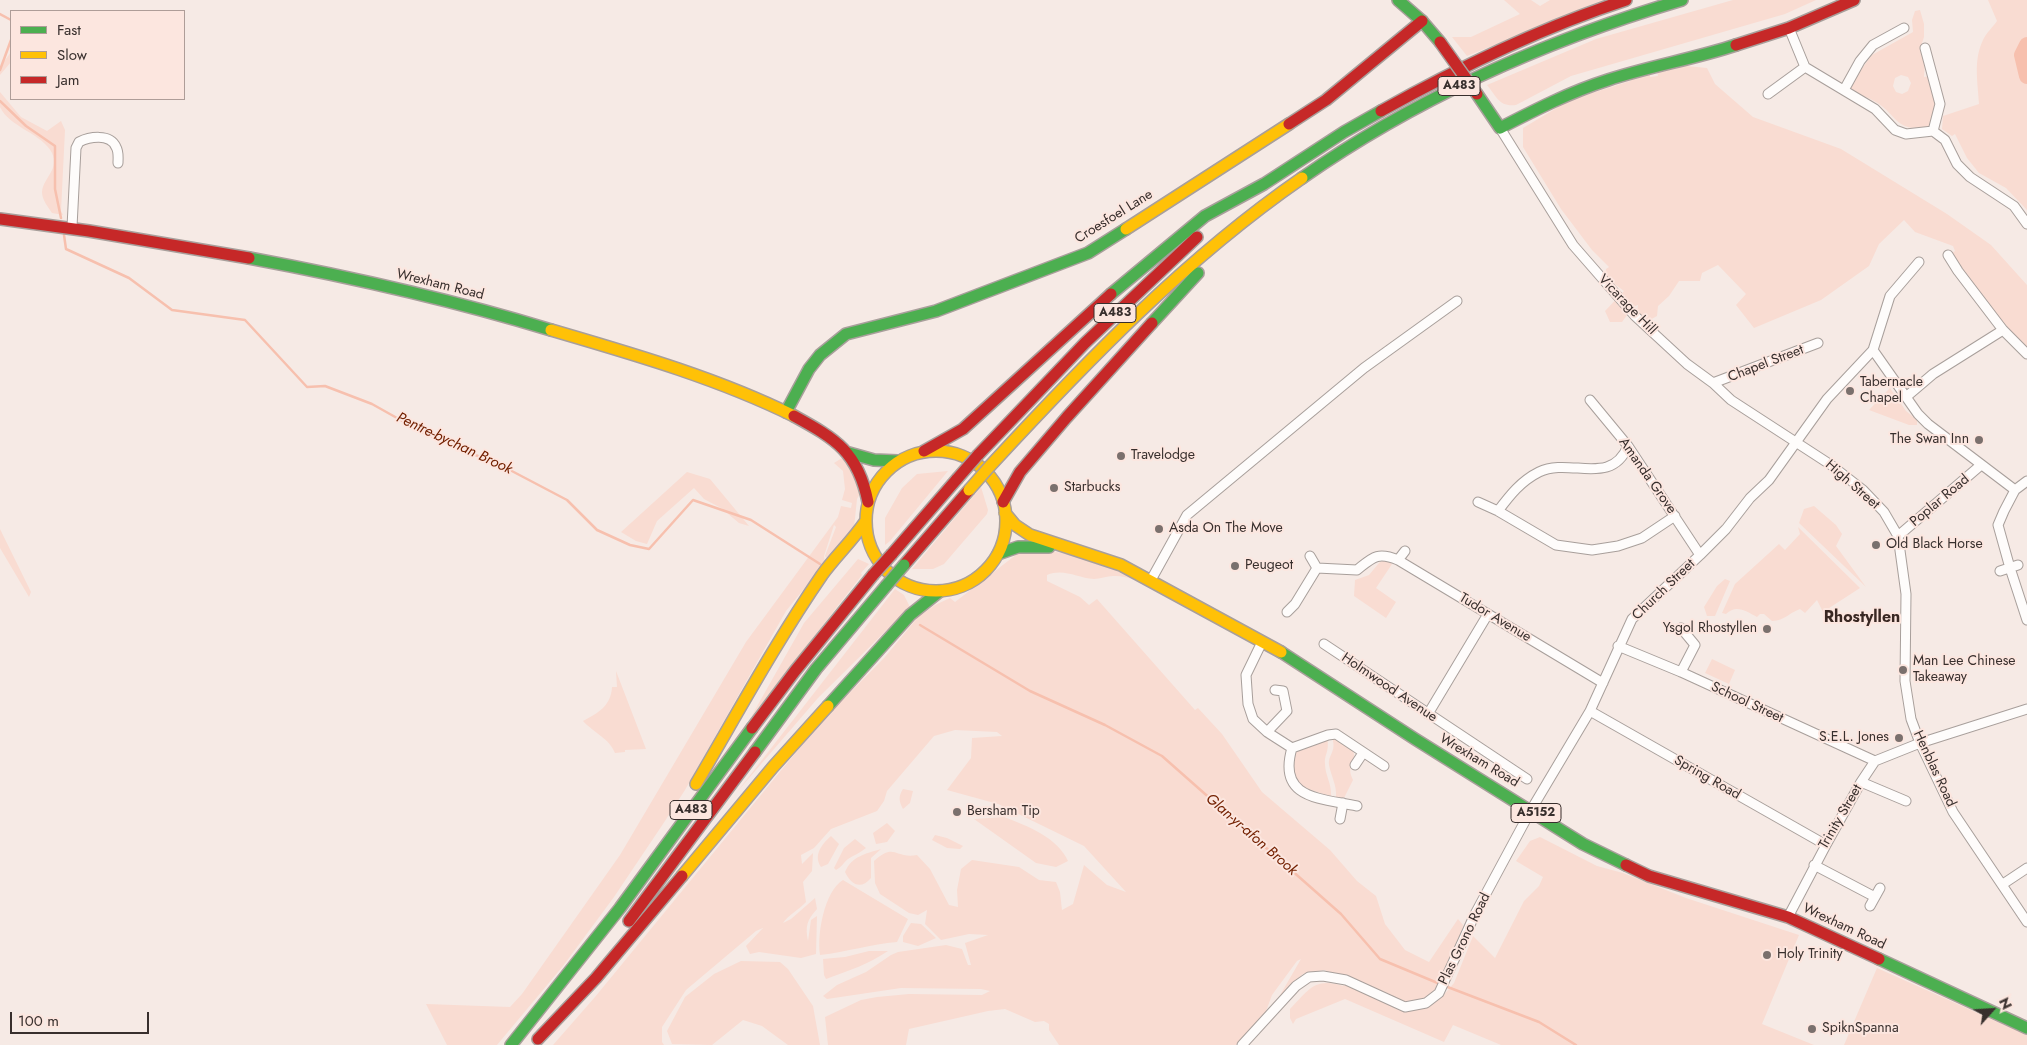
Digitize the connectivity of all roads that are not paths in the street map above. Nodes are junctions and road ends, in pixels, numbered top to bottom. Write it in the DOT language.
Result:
graph roads {
  1 [pos="1398,0"];
  2 [pos="1626,0"];
  3 [pos="1682,0"];
  4 [pos="1854,0"];
  5 [pos="1422,21"];
  6 [pos="1789,28"];
  7 [pos="1904,28"];
  8 [pos="1926,48"];
  9 [pos="1804,67"];
  10 [pos="1844,90"];
  11 [pos="1768,94"];
  12 [pos="1500,128"];
  13 [pos="1933,131"];
  14 [pos="118,163"];
  15 [pos="1264,184"];
  16 [pos="1256,213"];
  17 [pos="0,219"];
  18 [pos="2027,224"];
  19 [pos="72,227"];
  20 [pos="1948,255"];
  21 [pos="1919,262"];
  22 [pos="1457,300"];
  23 [pos="2003,330"];
  24 [pos="1818,343"];
  25 [pos="1873,350"];
  26 [pos="2027,354"];
  27 [pos="1714,383"];
  28 [pos="1906,397"];
  29 [pos="1590,400"];
  30 [pos="786,412"];
  31 [pos="1797,442"];
  32 [pos="1628,446"];
  33 [pos="924,452"];
  34 [pos="849,453"];
  35 [pos="898,461"];
  36 [pos="1981,465"];
  37 [pos="2027,481"];
  38 [pos="2015,490"];
  39 [pos="868,502"];
  40 [pos="1478,502"];
  41 [pos="1004,507"];
  42 [pos="1498,511"];
  43 [pos="1675,516"];
  44 [pos="865,522"];
  45 [pos="1898,536"];
  46 [pos="1068,548"];
  47 [pos="1405,551"];
  48 [pos="998,554"];
  49 [pos="1700,555"];
  50 [pos="1310,556"];
  51 [pos="1398,560"];
  52 [pos="1317,568"];
  53 [pos="1151,580"];
  54 [pos="940,591"];
  55 [pos="1287,612"];
  56 [pos="1488,614"];
  57 [pos="2027,620"];
  58 [pos="1680,628"];
  59 [pos="1262,642"];
  60 [pos="1324,644"];
  61 [pos="1618,646"];
  62 [pos="1681,672"];
  63 [pos="1603,683"];
  64 [pos="1275,690"];
  65 [pos="2027,710"];
  66 [pos="1590,711"];
  67 [pos="1428,714"];
  68 [pos="1267,732"];
  69 [pos="1920,744"];
  70 [pos="1292,748"];
  71 [pos="1363,753"];
  72 [pos="1875,762"];
  73 [pos="1355,765"];
  74 [pos="1384,766"];
  75 [pos="1527,779"];
  76 [pos="1861,782"];
  77 [pos="1906,801"];
  78 [pos="1343,803"];
  79 [pos="1357,806"];
  80 [pos="1531,810"];
  81 [pos="1340,819"];
  82 [pos="1826,844"];
  83 [pos="1814,865"];
  84 [pos="2027,868"];
  85 [pos="2002,884"];
  86 [pos="1880,888"];
  87 [pos="1875,898"];
  88 [pos="1870,906"];
  89 [pos="620,908"];
  90 [pos="1788,917"];
  91 [pos="2027,922"];
  92 [pos="2027,1028"];
  93 [pos="536,1042"];
  94 [pos="511,1045"];
  95 [pos="1242,1045"];
  1 -- 5 [label="main road"];
  2 -- 15 [label="main road, A483"];
  3 -- 16 [label="main road, A483"];
  4 -- 6 [label="main road"];
  5 -- 12 [label="main road, bridge"];
  5 -- 30 [label="main road, Croesfoel Lane"];
  6 -- 9 [label="street"];
  6 -- 12 [label="main road"];
  7 -- 10 [label="street"];
  8 -- 13 [label="street"];
  9 -- 10 [label="street"];
  9 -- 11 [label="street"];
  10 -- 13 [label="street"];
  12 -- 27 [label="street, Vicarage Hill"];
  13 -- 18 [label="street"];
  14 -- 19 [label="street"];
  15 -- 33 [label="main road"];
  15 -- 89 [label="main road, A483, bridge"];
  16 -- 41 [label="main road"];
  16 -- 93 [label="main road, A483, bridge"];
  17 -- 19 [label="main road, Wrexham Road"];
  19 -- 30 [label="main road, Wrexham Road"];
  20 -- 23 [label="street"];
  21 -- 25 [label="street"];
  22 -- 53 [label="street"];
  23 -- 26 [label="street"];
  23 -- 28 [label="street"];
  24 -- 27 [label="street, Chapel Street"];
  25 -- 28 [label="street"];
  25 -- 31 [label="street, Church Street"];
  27 -- 31 [label="street, Vicarage Hill"];
  28 -- 36 [label="street"];
  29 -- 32 [label="street, Amanda Grove"];
  30 -- 34 [label="main road, Wrexham Road"];
  31 -- 45 [label="street, High Street"];
  31 -- 49 [label="street, Church Street"];
  32 -- 42 [label="street"];
  32 -- 43 [label="street, Amanda Grove"];
  33 -- 35 [label="main road"];
  33 -- 41 [label="main road"];
  34 -- 35 [label="main road, Wrexham Road"];
  34 -- 39 [label="main road, Wrexham Road"];
  35 -- 39 [label="main road"];
  36 -- 38 [label="street"];
  36 -- 45 [label="street, Poplar Road"];
  37 -- 38 [label="street"];
  38 -- 57 [label="street"];
  39 -- 44 [label="main road"];
  40 -- 42 [label="street"];
  41 -- 46 [label="main road, Wrexham Road / A5152"];
  41 -- 48 [label="main road"];
  42 -- 43 [label="street"];
  43 -- 49 [label="street, Amanda Grove"];
  44 -- 54 [label="main road"];
  44 -- 89 [label="main road"];
  45 -- 69 [label="street, Henblas Road"];
  46 -- 48 [label="main road, Wrexham Road / A5152"];
  46 -- 53 [label="main road, Wrexham Road / A5152"];
  47 -- 51 [label="street"];
  48 -- 54 [label="main road"];
  49 -- 61 [label="street, Church Street"];
  50 -- 52 [label="street"];
  51 -- 52 [label="street"];
  51 -- 56 [label="street, Tudor Avenue"];
  52 -- 55 [label="street"];
  53 -- 59 [label="main road, Wrexham Road / A5152"];
  54 -- 93 [label="main road"];
  56 -- 63 [label="street, Tudor Avenue"];
  56 -- 67 [label="street"];
  58 -- 62 [label="street"];
  59 -- 68 [label="street"];
  59 -- 80 [label="main road, Wrexham Road / A5152"];
  60 -- 67 [label="street, Holmwood Avenue"];
  61 -- 62 [label="street, School Street"];
  61 -- 63 [label="street, Church Street"];
  62 -- 72 [label="street, School Street"];
  63 -- 66 [label="street, Church Street"];
  64 -- 68 [label="street"];
  65 -- 69 [label="street"];
  66 -- 80 [label="street, Church Street"];
  66 -- 82 [label="street, Spring Road"];
  67 -- 75 [label="street, Holmwood Avenue"];
  68 -- 70 [label="street"];
  69 -- 72 [label="street"];
  69 -- 85 [label="street, Henblas Road"];
  70 -- 71 [label="street"];
  70 -- 78 [label="street"];
  71 -- 73 [label="street"];
  71 -- 74 [label="street"];
  72 -- 76 [label="street, Trinity Street"];
  76 -- 77 [label="street"];
  76 -- 82 [label="street, Trinity Street"];
  78 -- 79 [label="street"];
  78 -- 81 [label="street"];
  80 -- 90 [label="main road, Wrexham Road / A5152"];
  80 -- 95 [label="street, Plas Grono Road"];
  82 -- 83 [label="street, Trinity Street"];
  83 -- 87 [label="street"];
  83 -- 90 [label="street, Trinity Street"];
  84 -- 85 [label="street"];
  85 -- 91 [label="street, Henblas Road"];
  86 -- 87 [label="street"];
  87 -- 88 [label="street"];
  89 -- 94 [label="main road, A483"];
  90 -- 92 [label="main road, Wrexham Road / A5152"];
}
